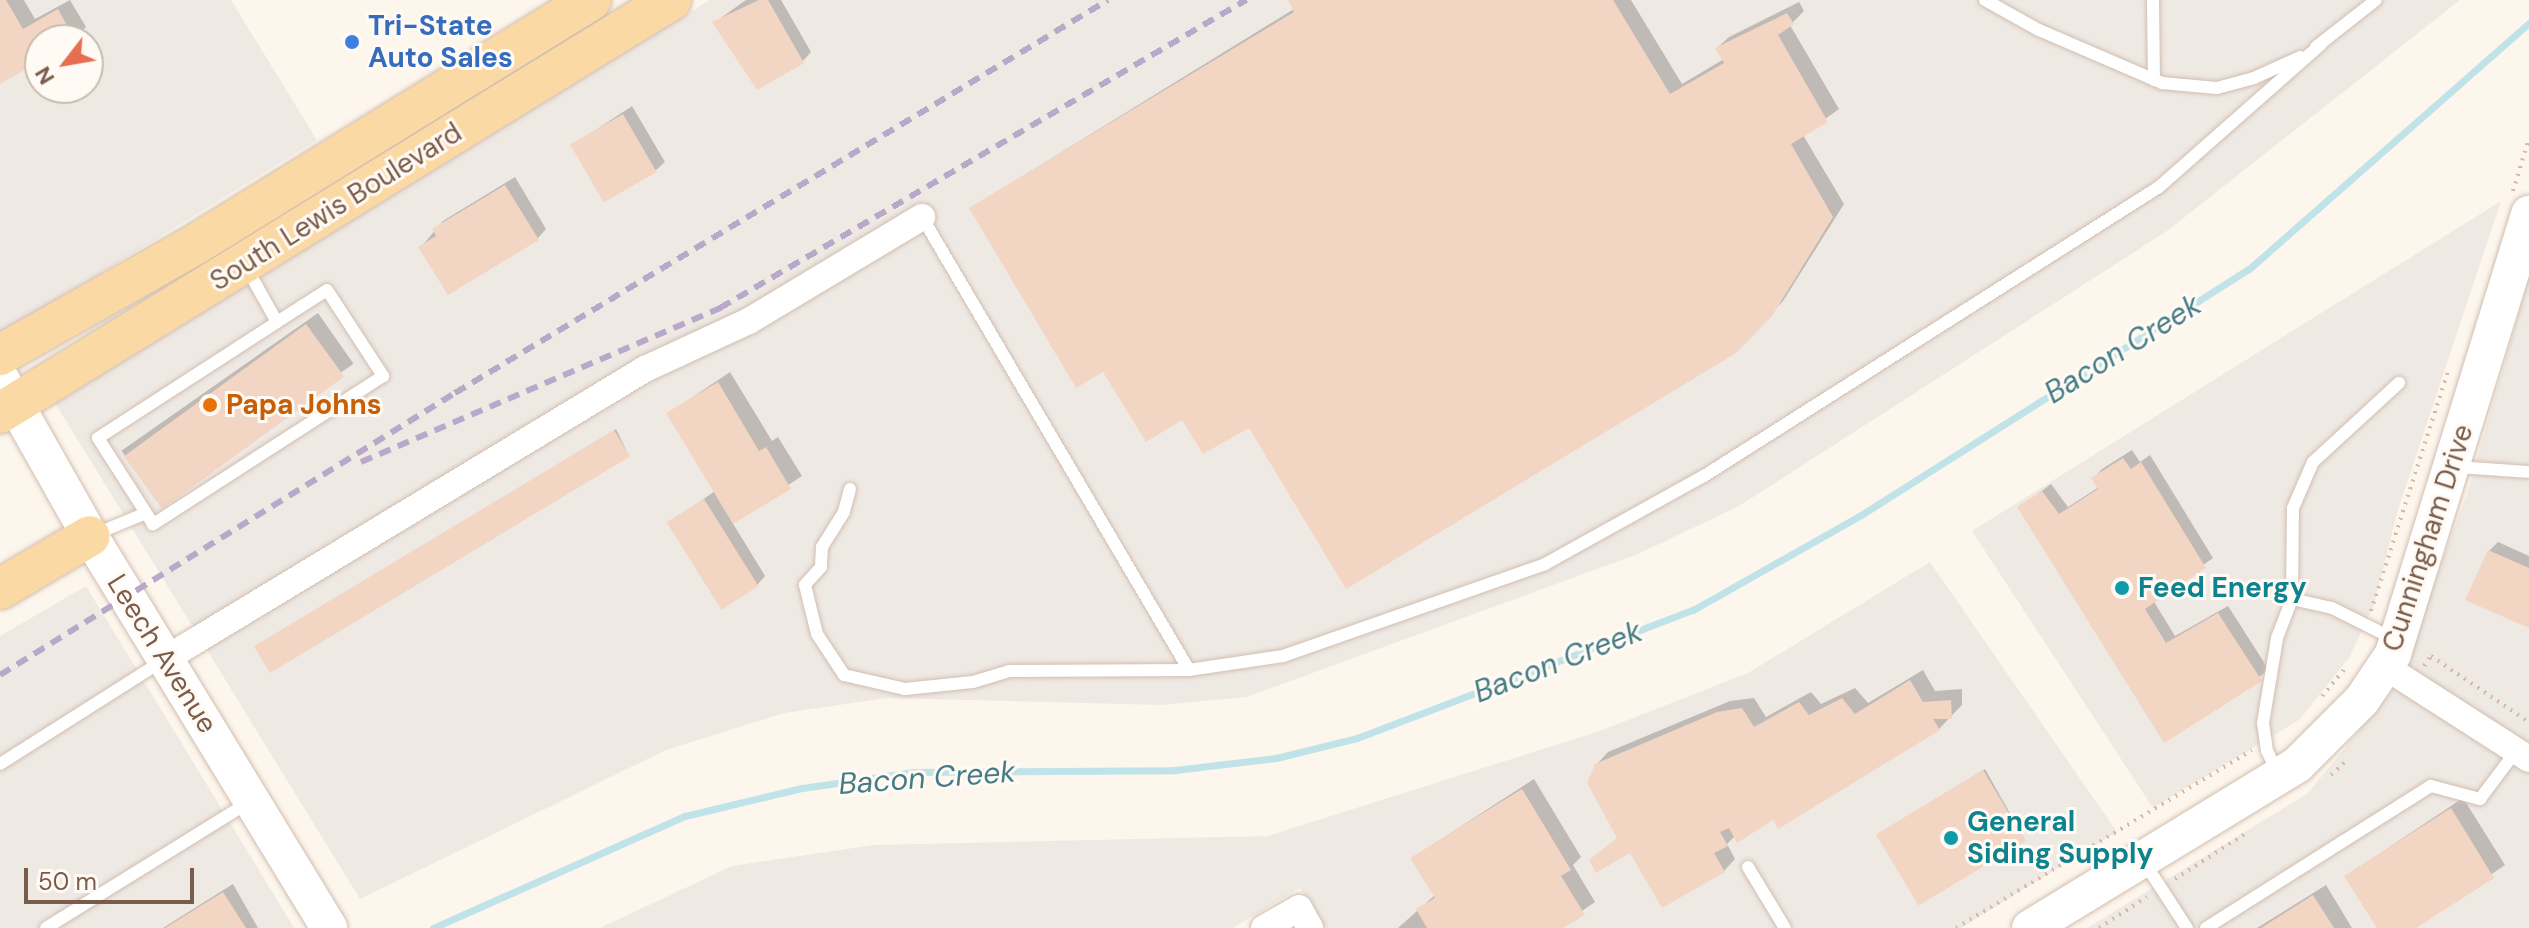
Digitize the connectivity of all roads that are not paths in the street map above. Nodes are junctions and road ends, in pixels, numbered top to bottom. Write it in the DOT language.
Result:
graph roads {
  1 [pos="591,0"];
  2 [pos="671,0"];
  3 [pos="1985,0"];
  4 [pos="2153,0"];
  5 [pos="2376,0"];
  6 [pos="2321,44"];
  7 [pos="2154,80"];
  8 [pos="2529,214"];
  9 [pos="922,217"];
  10 [pos="244,264"];
  11 [pos="277,322"];
  12 [pos="0,355"];
  13 [pos="2399,383"];
  14 [pos="4,405"];
  15 [pos="2453,467"];
  16 [pos="2529,472"];
  17 [pos="850,489"];
  18 [pos="146,513"];
  19 [pos="90,536"];
  20 [pos="0,589"];
  21 [pos="2292,599"];
  22 [pos="2391,653"];
  23 [pos="167,658"];
  24 [pos="1189,670"];
  25 [pos="2522,755"];
  26 [pos="0,764"];
  27 [pos="2279,777"];
  28 [pos="252,800"];
  29 [pos="2142,859"];
  30 [pos="1748,867"];
  31 [pos="320,915"];
  32 [pos="1304,918"];
  33 [pos="46,928"];
  34 [pos="1264,928"];
  35 [pos="1785,928"];
  36 [pos="2030,928"];
  37 [pos="2187,928"];
  38 [pos="2206,928"];
  1 -- 12 [label="main road, South Lewis Boulevard"];
  2 -- 10 [label="main road, South Lewis Boulevard"];
  3 -- 7 [label="lane"];
  4 -- 7 [label="lane"];
  5 -- 6 [label="lane"];
  6 -- 7 [label="lane"];
  6 -- 24 [label="lane"];
  8 -- 15 [label="street, Cunningham Drive"];
  9 -- 23 [label="street"];
  9 -- 24 [label="lane"];
  10 -- 11 [label="lane"];
  10 -- 14 [label="main road, South Lewis Boulevard"];
  11 -- 18 [label="lane"];
  11 -- 18 [label="lane"];
  13 -- 21 [label="lane"];
  14 -- 19 [label="street, Leech Avenue"];
  15 -- 16 [label="lane"];
  15 -- 22 [label="street, Cunningham Drive"];
  17 -- 24 [label="lane"];
  18 -- 19 [label="lane"];
  19 -- 20 [label="main road"];
  19 -- 23 [label="street, Leech Avenue"];
  21 -- 22 [label="lane"];
  21 -- 27 [label="lane"];
  22 -- 25 [label="street"];
  22 -- 27 [label="street, Cunningham Drive"];
  23 -- 26 [label="lane"];
  23 -- 28 [label="street, Leech Avenue"];
  25 -- 38 [label="lane"];
  27 -- 29 [label="street, Cunningham Drive"];
  28 -- 31 [label="street, Leech Avenue"];
  28 -- 33 [label="lane"];
  29 -- 36 [label="street, Cunningham Drive"];
  29 -- 37 [label="lane"];
  30 -- 35 [label="lane"];
  32 -- 34 [label="street"];
}
